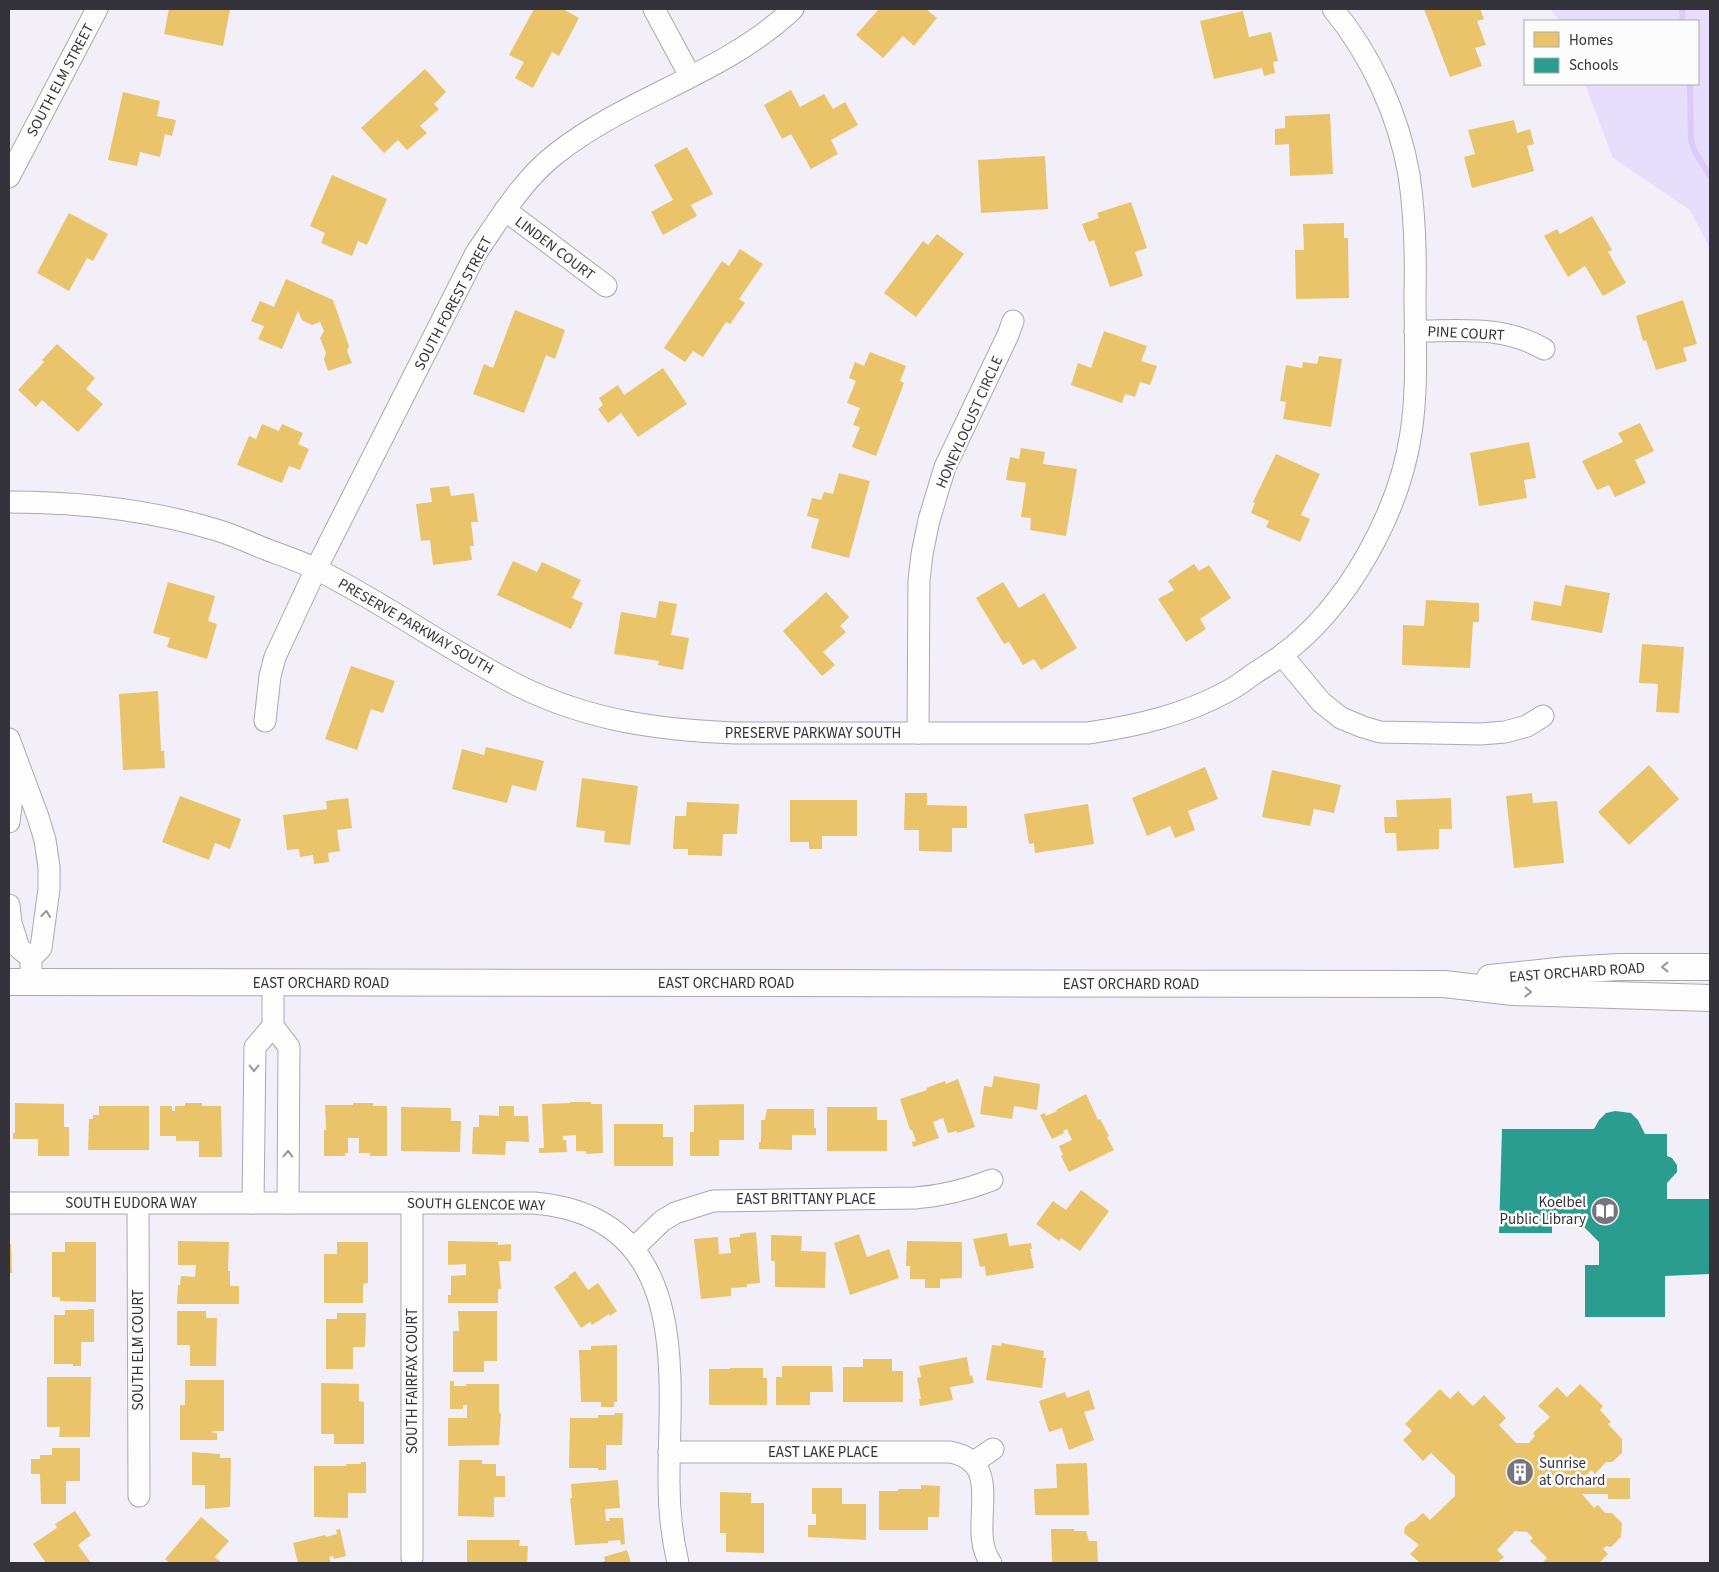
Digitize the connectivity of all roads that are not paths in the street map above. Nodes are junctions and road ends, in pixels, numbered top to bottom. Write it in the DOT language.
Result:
graph roads {
  1 [pos="97,9"];
  2 [pos="654,9"];
  3 [pos="793,9"];
  4 [pos="1333,9"];
  5 [pos="690,76"];
  6 [pos="9,177"];
  7 [pos="505,210"];
  8 [pos="606,286"];
  9 [pos="1013,321"];
  10 [pos="1415,331"];
  11 [pos="1544,349"];
  12 [pos="9,502"];
  13 [pos="316,569"];
  14 [pos="1282,655"];
  15 [pos="1543,716"];
  16 [pos="265,721"];
  17 [pos="918,733"];
  18 [pos="9,739"];
  19 [pos="17,762"];
  20 [pos="9,822"];
  21 [pos="9,904"];
  22 [pos="1710,967"];
  23 [pos="23,974"];
  24 [pos="273,983"];
  25 [pos="1444,984"];
  26 [pos="1710,998"];
  27 [pos="273,1026"];
  28 [pos="992,1180"];
  29 [pos="9,1203"];
  30 [pos="254,1203"];
  31 [pos="288,1203"];
  32 [pos="412,1203"];
  33 [pos="138,1204"];
  34 [pos="633,1249"];
  35 [pos="993,1449"];
  36 [pos="669,1452"];
  37 [pos="974,1462"];
  38 [pos="139,1496"];
  39 [pos="412,1558"];
  40 [pos="678,1563"];
  41 [pos="991,1563"];
  1 -- 6 [label="street, SOUTH ELM STREET"];
  2 -- 5 [label="street"];
  3 -- 5 [label="street, SOUTH FOREST STREET"];
  4 -- 10 [label="street, PRESERVE PARKWAY SOUTH"];
  5 -- 7 [label="street, SOUTH FOREST STREET"];
  7 -- 8 [label="street, LINDEN COURT"];
  7 -- 13 [label="street, SOUTH FOREST STREET"];
  9 -- 17 [label="street, HONEYLOCUST CIRCLE"];
  10 -- 11 [label="street, PINE COURT"];
  10 -- 14 [label="street, PRESERVE PARKWAY SOUTH"];
  12 -- 13 [label="street, PRESERVE PARKWAY SOUTH"];
  13 -- 16 [label="street, SOUTH FOREST STREET"];
  13 -- 17 [label="street, PRESERVE PARKWAY SOUTH"];
  14 -- 15 [label="street"];
  14 -- 17 [label="street, PRESERVE PARKWAY SOUTH"];
  18 -- 19 [label="street"];
  19 -- 20 [label="street"];
  23 -- 19 [label="street, one-way"];
  21 -- 23 [label="street"];
  22 -- 25 [label="street, EAST ORCHARD ROAD, one-way"];
  23 -- 24 [label="street, EAST ORCHARD ROAD"];
  24 -- 25 [label="street, EAST ORCHARD ROAD"];
  24 -- 27 [label="street"];
  25 -- 26 [label="street, EAST ORCHARD ROAD, one-way"];
  27 -- 30 [label="street, one-way"];
  31 -- 27 [label="street, one-way"];
  28 -- 34 [label="street, EAST BRITTANY PLACE"];
  29 -- 33 [label="street, SOUTH EUDORA WAY"];
  30 -- 31 [label="street, SOUTH GLENCOE WAY"];
  30 -- 33 [label="street, SOUTH EUDORA WAY"];
  31 -- 32 [label="street, SOUTH GLENCOE WAY"];
  32 -- 34 [label="street, SOUTH GLENCOE WAY"];
  32 -- 39 [label="street, SOUTH FAIRFAX COURT"];
  33 -- 38 [label="street, SOUTH ELM COURT"];
  34 -- 36 [label="street, SOUTH GLENCOE WAY"];
  35 -- 37 [label="street"];
  36 -- 37 [label="street, EAST LAKE PLACE"];
  36 -- 40 [label="street, SOUTH GLENCOE WAY"];
  37 -- 41 [label="street"];
}
